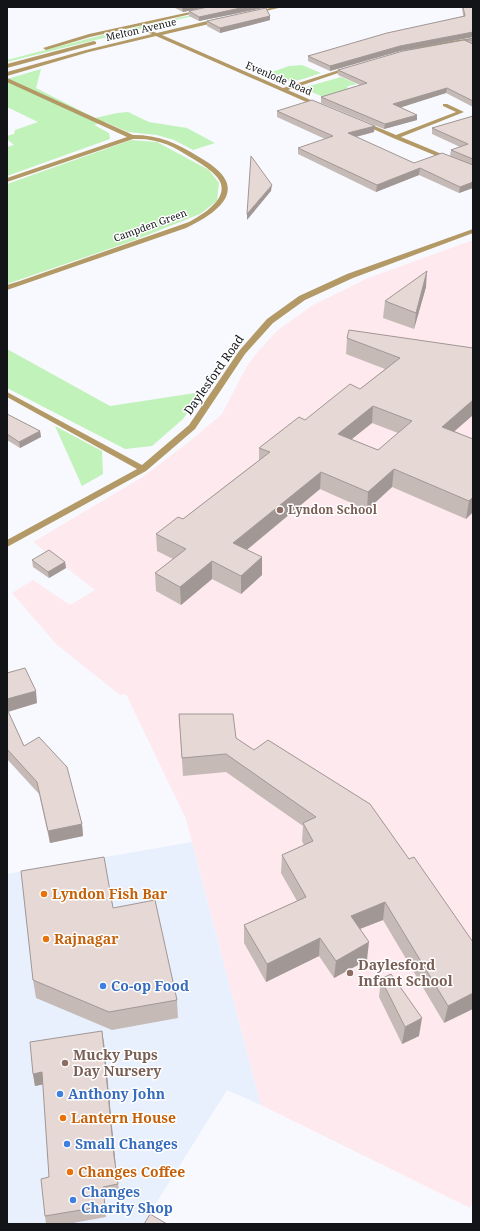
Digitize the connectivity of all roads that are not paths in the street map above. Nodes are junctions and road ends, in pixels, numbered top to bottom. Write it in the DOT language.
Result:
graph roads {
  1 [pos="220,7"];
  2 [pos="281,7"];
  3 [pos="223,12"];
  4 [pos="244,14"];
  5 [pos="229,18"];
  6 [pos="146,30"];
  7 [pos="138,32"];
  8 [pos="156,34"];
  9 [pos="473,40"];
  10 [pos="101,41"];
  11 [pos="39,50"];
  12 [pos="392,55"];
  13 [pos="7,66"];
  14 [pos="355,66"];
  15 [pos="7,74"];
  16 [pos="7,80"];
  17 [pos="282,90"];
  18 [pos="445,105"];
  19 [pos="325,108"];
  20 [pos="360,122"];
  21 [pos="132,137"];
  22 [pos="396,137"];
  23 [pos="473,169"];
  24 [pos="7,180"];
  25 [pos="473,232"];
  26 [pos="7,288"];
  27 [pos="7,394"];
  28 [pos="143,469"];
  29 [pos="7,544"];
  1 -- 11 [label="street, Melton Avenue"];
  2 -- 4 [label="street"];
  3 -- 6 [label="street, Melton Avenue"];
  5 -- 8 [label="street, Melton Avenue"];
  6 -- 7 [label="street, Melton Avenue"];
  6 -- 8 [label="street, Evenlode Road"];
  8 -- 15 [label="street, Melton Avenue"];
  8 -- 17 [label="street, Evenlode Road"];
  9 -- 12 [label="street"];
  10 -- 13 [label="street, Melton Avenue"];
  14 -- 17 [label="street"];
  16 -- 21 [label="street, Campden Green"];
  17 -- 19 [label="street, Evenlode Road"];
  18 -- 22 [label="street"];
  20 -- 22 [label="street"];
  21 -- 24 [label="street, Campden Green"];
  21 -- 26 [label="street, Campden Green"];
  22 -- 23 [label="street"];
  25 -- 28 [label="street, Daylesford Road"];
  27 -- 28 [label="street"];
  28 -- 29 [label="street, Daylesford Road"];
}
